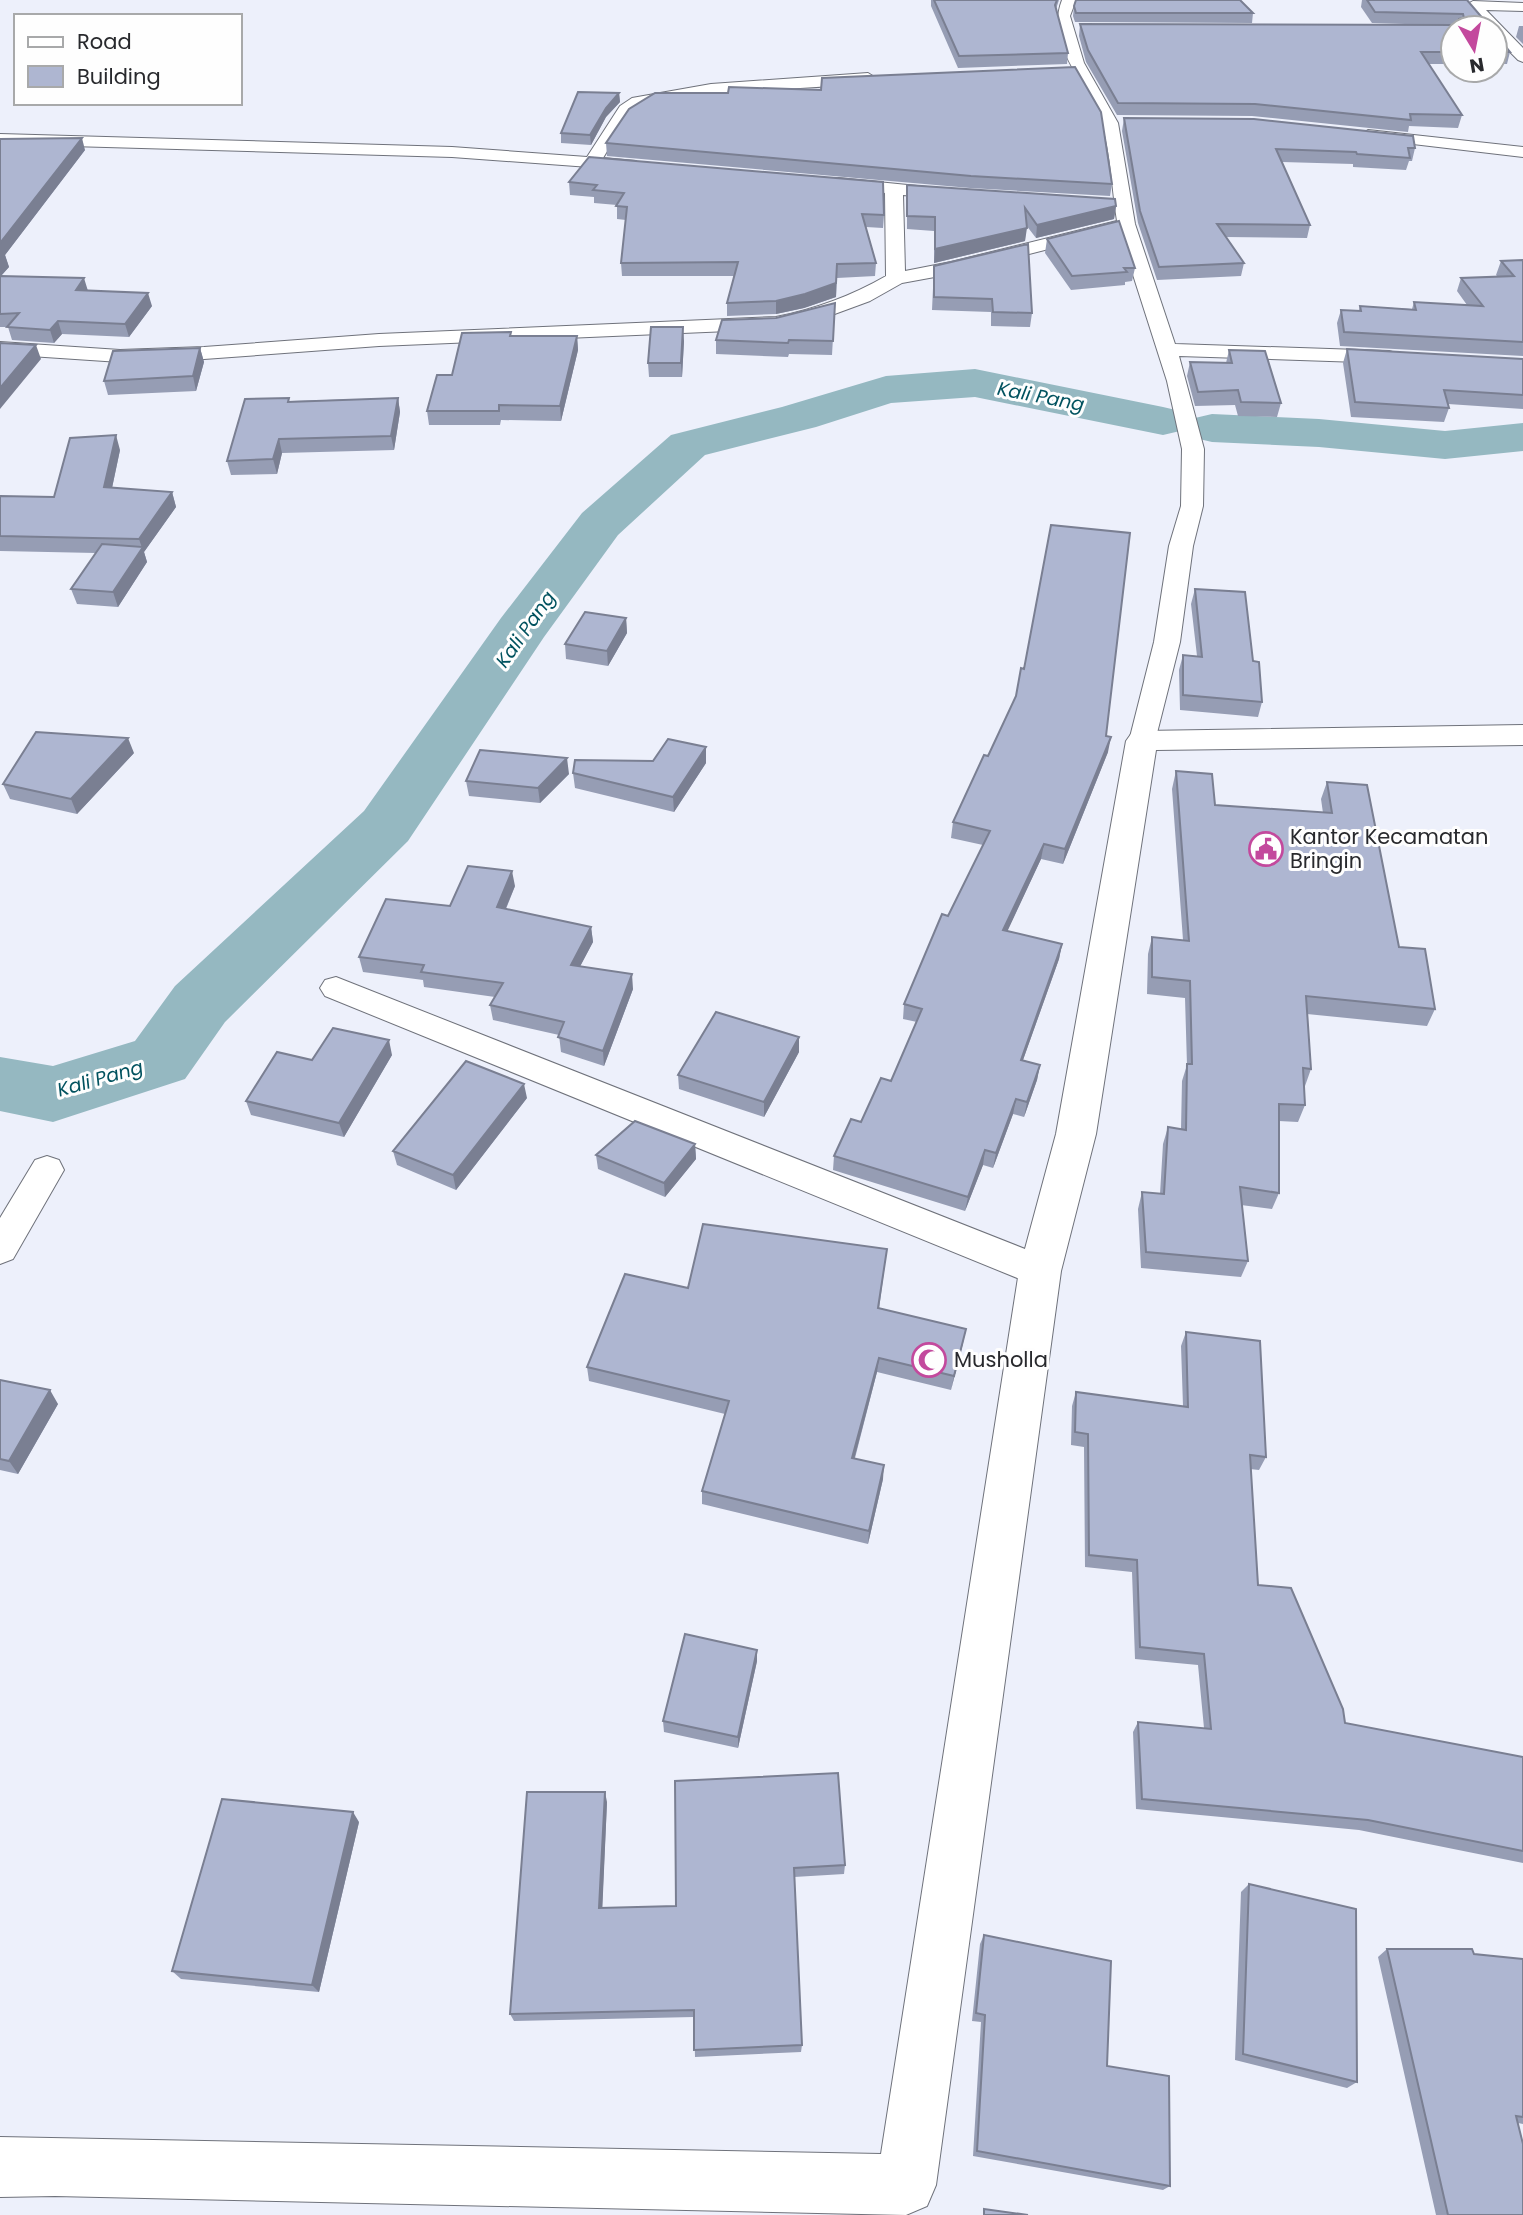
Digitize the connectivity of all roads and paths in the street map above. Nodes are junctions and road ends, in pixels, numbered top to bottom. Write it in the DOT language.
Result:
graph roads {
  1 [pos="1069,0"];
  2 [pos="1523,7"];
  3 [pos="1482,14"];
  4 [pos="1509,42"];
  5 [pos="1523,57"];
  6 [pos="886,77"];
  7 [pos="1354,133"];
  8 [pos="1,141"];
  9 [pos="1523,152"];
  10 [pos="592,162"];
  11 [pos="653,166"];
  12 [pos="819,181"];
  13 [pos="894,188"];
  14 [pos="970,196"];
  15 [pos="1119,211"];
  16 [pos="896,278"];
  17 [pos="0,348"];
  18 [pos="1167,351"];
  19 [pos="1413,358"];
  20 [pos="1523,735"];
  21 [pos="1142,741"];
  22 [pos="336,988"];
  23 [pos="47,1170"];
  24 [pos="0,1249"];
  25 [pos="1040,1271"];
  26 [pos="0,2167"];
  27 [pos="904,2200"];
  1 -- 15 [label="street"];
  2 -- 3 [label="street"];
  4 -- 5 [label="street"];
  6 -- 10 [label="street"];
  7 -- 9 [label="street"];
  8 -- 10 [label="street"];
  10 -- 11 [label="street"];
  12 -- 13 [label="street"];
  13 -- 14 [label="street"];
  13 -- 16 [label="street"];
  15 -- 16 [label="street"];
  15 -- 18 [label="street"];
  16 -- 17 [label="street"];
  18 -- 19 [label="street"];
  18 -- 21 [label="street"];
  20 -- 21 [label="street"];
  21 -- 25 [label="street"];
  22 -- 25 [label="street"];
  23 -- 24 [label="street"];
  25 -- 27 [label="street"];
  26 -- 27 [label="street"];
}
